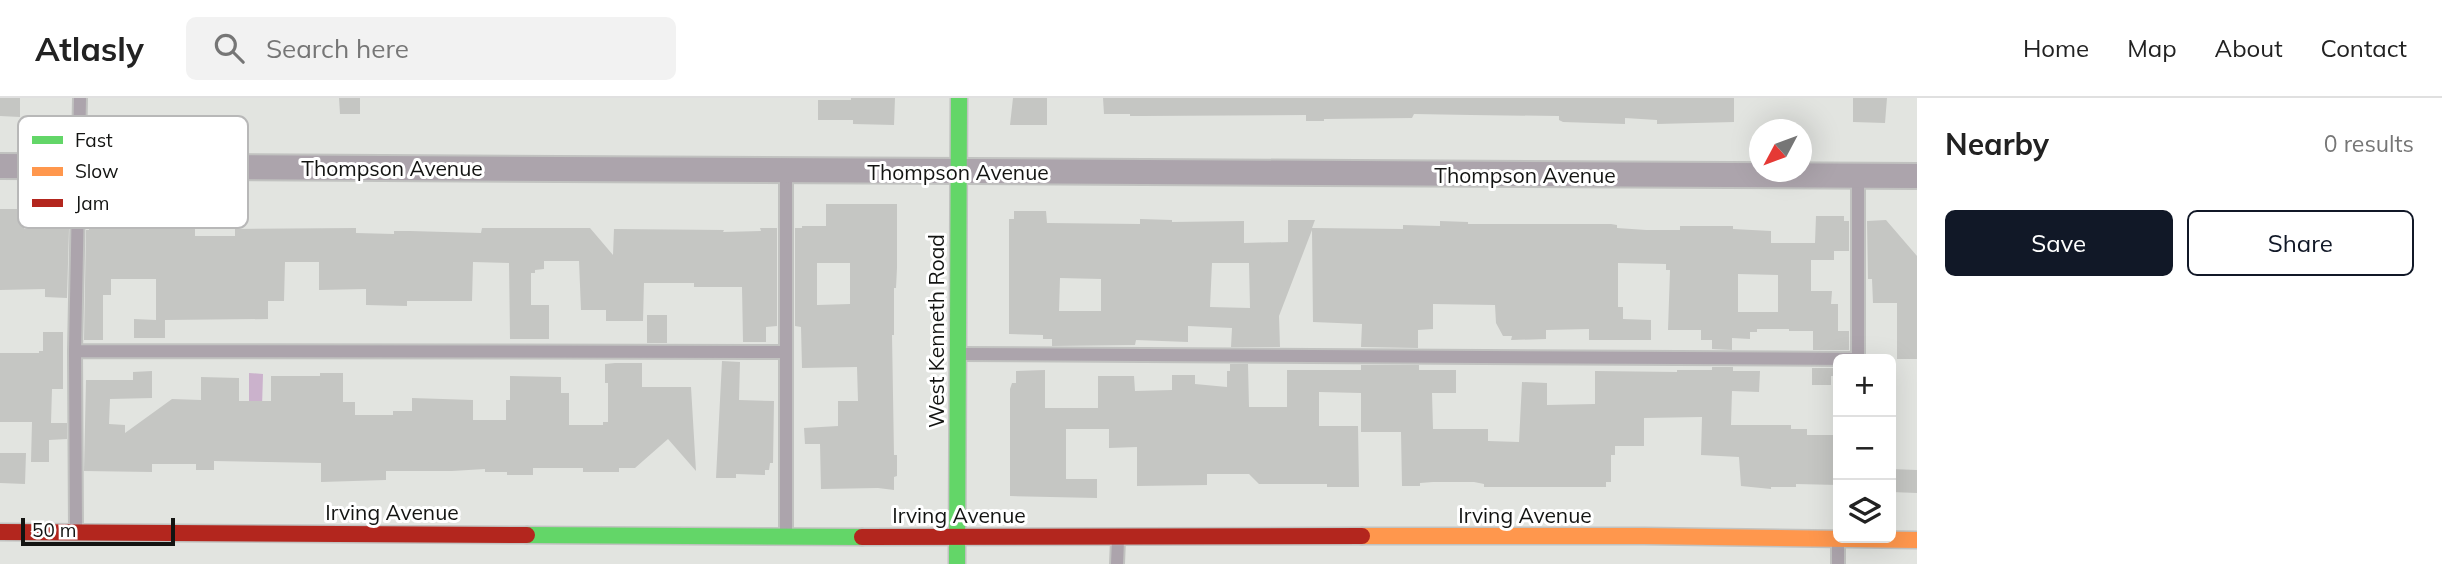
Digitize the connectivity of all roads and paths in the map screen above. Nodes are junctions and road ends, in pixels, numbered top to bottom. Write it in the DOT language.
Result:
graph roads {
  1 [pos="80,98"];
  2 [pos="959,98"];
  3 [pos="80,116"];
  4 [pos="0,166"];
  5 [pos="18,166"];
  6 [pos="248,168"];
  7 [pos="786,171"];
  8 [pos="959,172"];
  9 [pos="1858,176"];
  10 [pos="1917,176"];
  11 [pos="78,228"];
  12 [pos="75,351"];
  13 [pos="785,352"];
  14 [pos="958,354"];
  15 [pos="1858,354"];
  16 [pos="1833,359"];
  17 [pos="0,532"];
  18 [pos="76,532"];
  19 [pos="786,535"];
  20 [pos="1118,536"];
  21 [pos="957,537"];
  22 [pos="1833,540"];
  23 [pos="1896,540"];
  24 [pos="1917,540"];
  25 [pos="1838,543"];
  26 [pos="957,564"];
  27 [pos="1117,564"];
  28 [pos="1838,564"];
  1 -- 3 [label="lane"];
  2 -- 8 [label="street, West Kenneth Road"];
  4 -- 5 [label="street, Thompson Avenue"];
  6 -- 7 [label="street, Thompson Avenue"];
  7 -- 8 [label="street, Thompson Avenue"];
  7 -- 13 [label="lane"];
  8 -- 9 [label="street, Thompson Avenue"];
  8 -- 14 [label="street, West Kenneth Road"];
  9 -- 10 [label="street, Thompson Avenue"];
  9 -- 15 [label="lane"];
  11 -- 12 [label="lane"];
  12 -- 13 [label="lane"];
  12 -- 18 [label="lane"];
  13 -- 19 [label="lane"];
  14 -- 16 [label="lane"];
  14 -- 21 [label="street, West Kenneth Road"];
  17 -- 18 [label="street, Irving Avenue"];
  18 -- 19 [label="street, Irving Avenue"];
  19 -- 21 [label="street, Irving Avenue"];
  20 -- 21 [label="street, Irving Avenue"];
  20 -- 22 [label="street, Irving Avenue"];
  20 -- 27 [label="lane"];
  21 -- 26 [label="street, West Kenneth Road"];
  23 -- 24 [label="street, Irving Avenue"];
  25 -- 28 [label="lane"];
}
